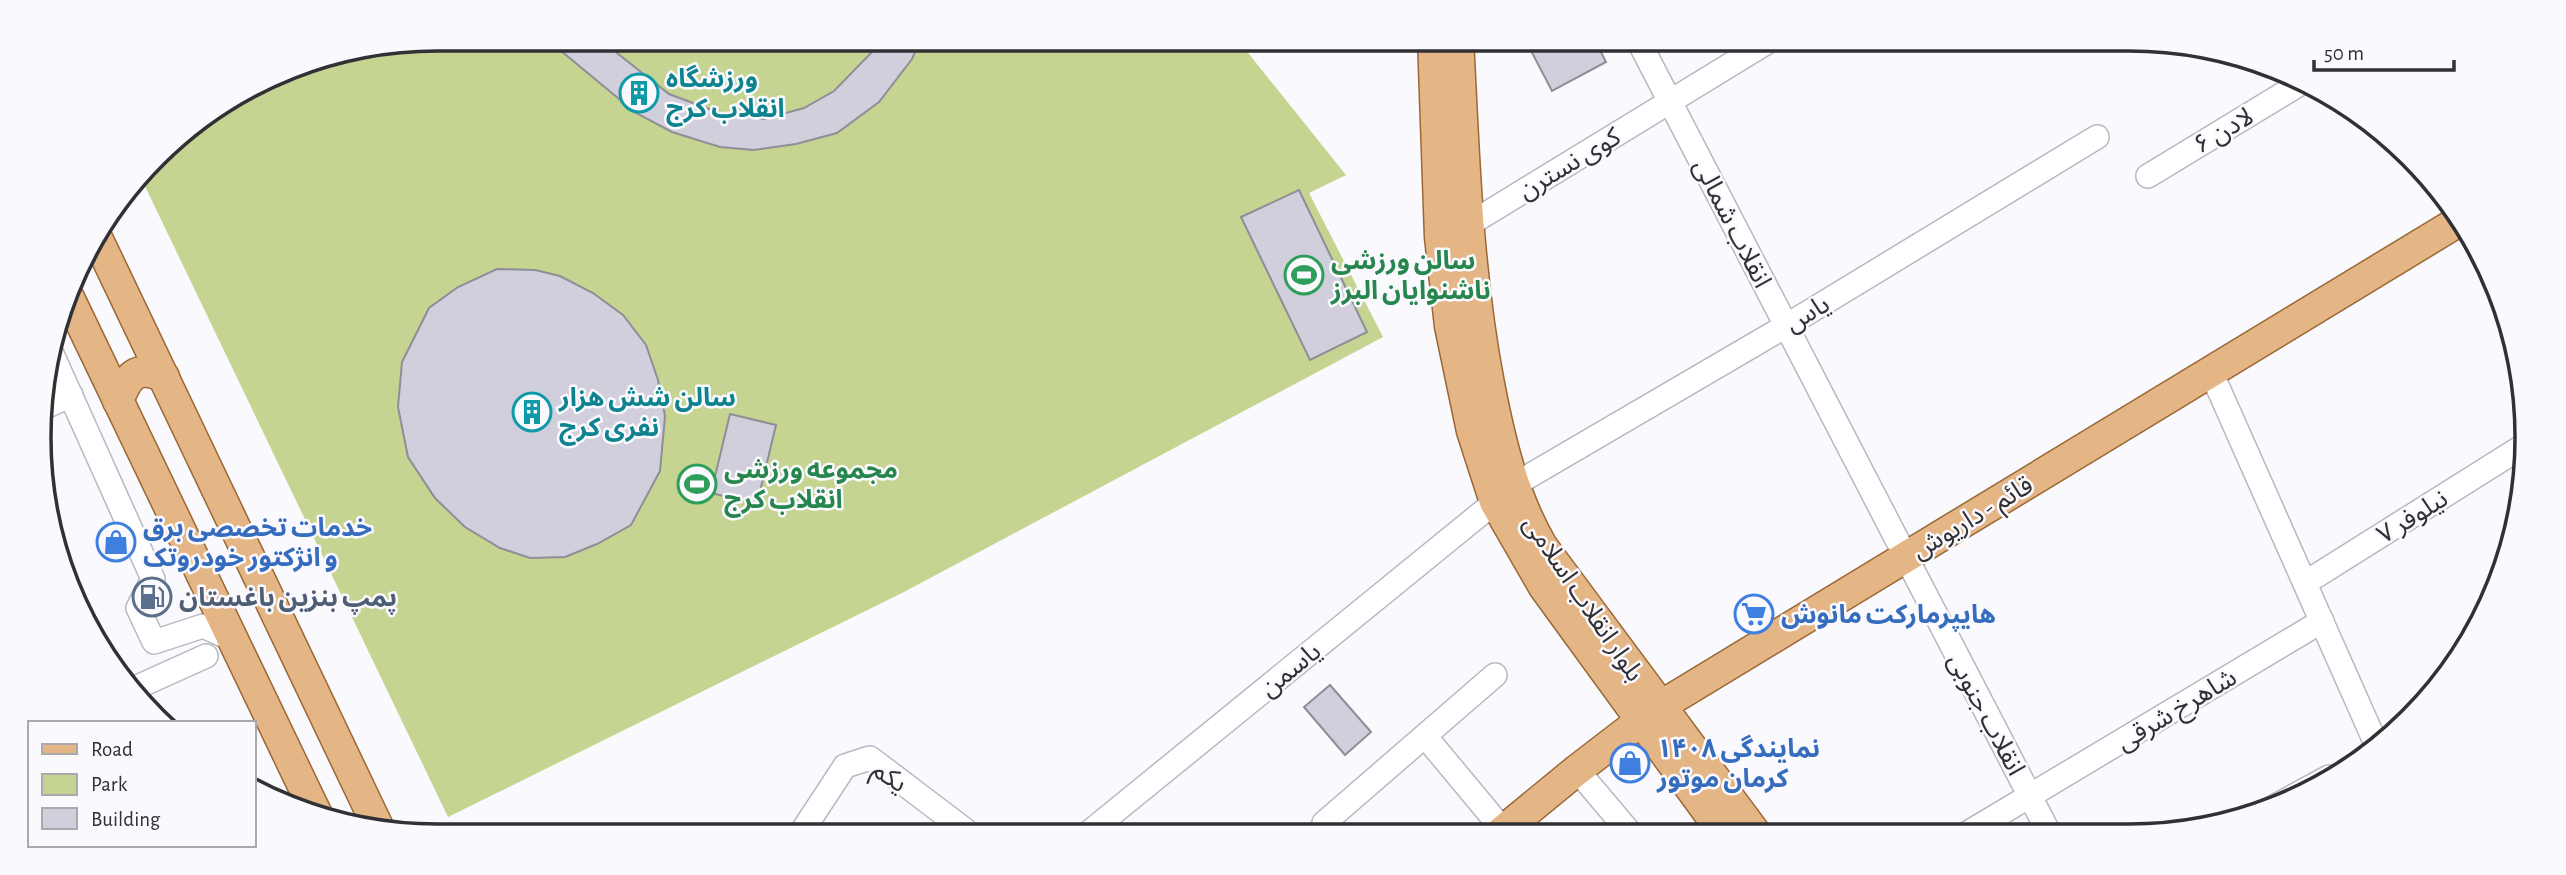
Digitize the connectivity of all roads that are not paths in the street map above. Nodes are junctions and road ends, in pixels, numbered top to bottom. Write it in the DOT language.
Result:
graph roads {
  1 [pos="1433,51"];
  2 [pos="1459,51"];
  3 [pos="1644,51"];
  4 [pos="1753,51"];
  5 [pos="2293,88"];
  6 [pos="1670,102"];
  7 [pos="2097,137"];
  8 [pos="2148,176"];
  9 [pos="1468,225"];
  10 [pos="2452,226"];
  11 [pos="101,247"];
  12 [pos="73,307"];
  13 [pos="132,312"];
  14 [pos="1786,326"];
  15 [pos="86,333"];
  16 [pos="57,366"];
  17 [pos="2211,372"];
  18 [pos="164,377"];
  19 [pos="71,395"];
  20 [pos="118,401"];
  21 [pos="53,404"];
  22 [pos="2514,451"];
  23 [pos="1504,494"];
  24 [pos="1905,558"];
  25 [pos="2305,583"];
  26 [pos="2322,621"];
  27 [pos="234,640"];
  28 [pos="206,656"];
  29 [pos="1495,675"];
  30 [pos="141,685"];
  31 [pos="1649,713"];
  32 [pos="1425,736"];
  33 [pos="2373,737"];
  34 [pos="1577,769"];
  35 [pos="2029,796"];
  36 [pos="312,803"];
  37 [pos="374,819"];
  38 [pos="1324,823"];
  39 [pos="807,824"];
  40 [pos="957,824"];
  41 [pos="1099,824"];
  42 [pos="1494,824"];
  43 [pos="1512,824"];
  44 [pos="1623,824"];
  45 [pos="1718,824"];
  46 [pos="1747,824"];
  47 [pos="1983,824"];
  48 [pos="2044,824"];
  1 -- 23 [label="main road, بلوار انقلاب اسلامی"];
  2 -- 9 [label="main road, بلوار انقلاب اسلامی"];
  3 -- 6 [label="street, انقلاب شمالی"];
  4 -- 6 [label="street, کوی نسترن"];
  5 -- 8 [label="street, لادن ۶"];
  6 -- 9 [label="street, کوی نسترن"];
  6 -- 14 [label="street, انقلاب شمالی"];
  7 -- 14 [label="street, یاس"];
  9 -- 23 [label="main road, بلوار انقلاب اسلامی"];
  10 -- 17 [label="main road, قائم - داریوش"];
  11 -- 13 [label="main road"];
  12 -- 15 [label="main road"];
  13 -- 15 [label="main road"];
  13 -- 18 [label="main road"];
  14 -- 23 [label="street, یاس"];
  14 -- 24 [label="street, انقلاب شمالی"];
  15 -- 20 [label="main road"];
  16 -- 19 [label="street"];
  17 -- 24 [label="main road, قائم - داریوش"];
  17 -- 25 [label="street"];
  18 -- 20 [label="main road"];
  18 -- 37 [label="main road"];
  19 -- 21 [label="street"];
  19 -- 27 [label="street"];
  20 -- 27 [label="main road"];
  22 -- 25 [label="street, نیلوفر ۷"];
  23 -- 31 [label="main road, بلوار انقلاب اسلامی"];
  23 -- 41 [label="street, یاسمن"];
  24 -- 31 [label="main road, قائم - داریوش"];
  24 -- 35 [label="street, انقلاب جنوبی"];
  25 -- 26 [label="street"];
  26 -- 33 [label="street"];
  26 -- 35 [label="street, شاهرخ شرقی"];
  27 -- 36 [label="main road"];
  28 -- 30 [label="street"];
  29 -- 32 [label="street"];
  31 -- 34 [label="main road, قائم - داریوش"];
  31 -- 45 [label="main road, بلوار انقلاب اسلامی"];
  31 -- 46 [label="main road, بلوار انقلاب اسلامی"];
  32 -- 38 [label="street"];
  32 -- 42 [label="street"];
  34 -- 43 [label="main road, قائم - داریوش"];
  34 -- 44 [label="street"];
  35 -- 47 [label="street, شاهرخ شرقی"];
  35 -- 48 [label="street, انقلاب جنوبی"];
  39 -- 40 [label="street, یکم"];
}
